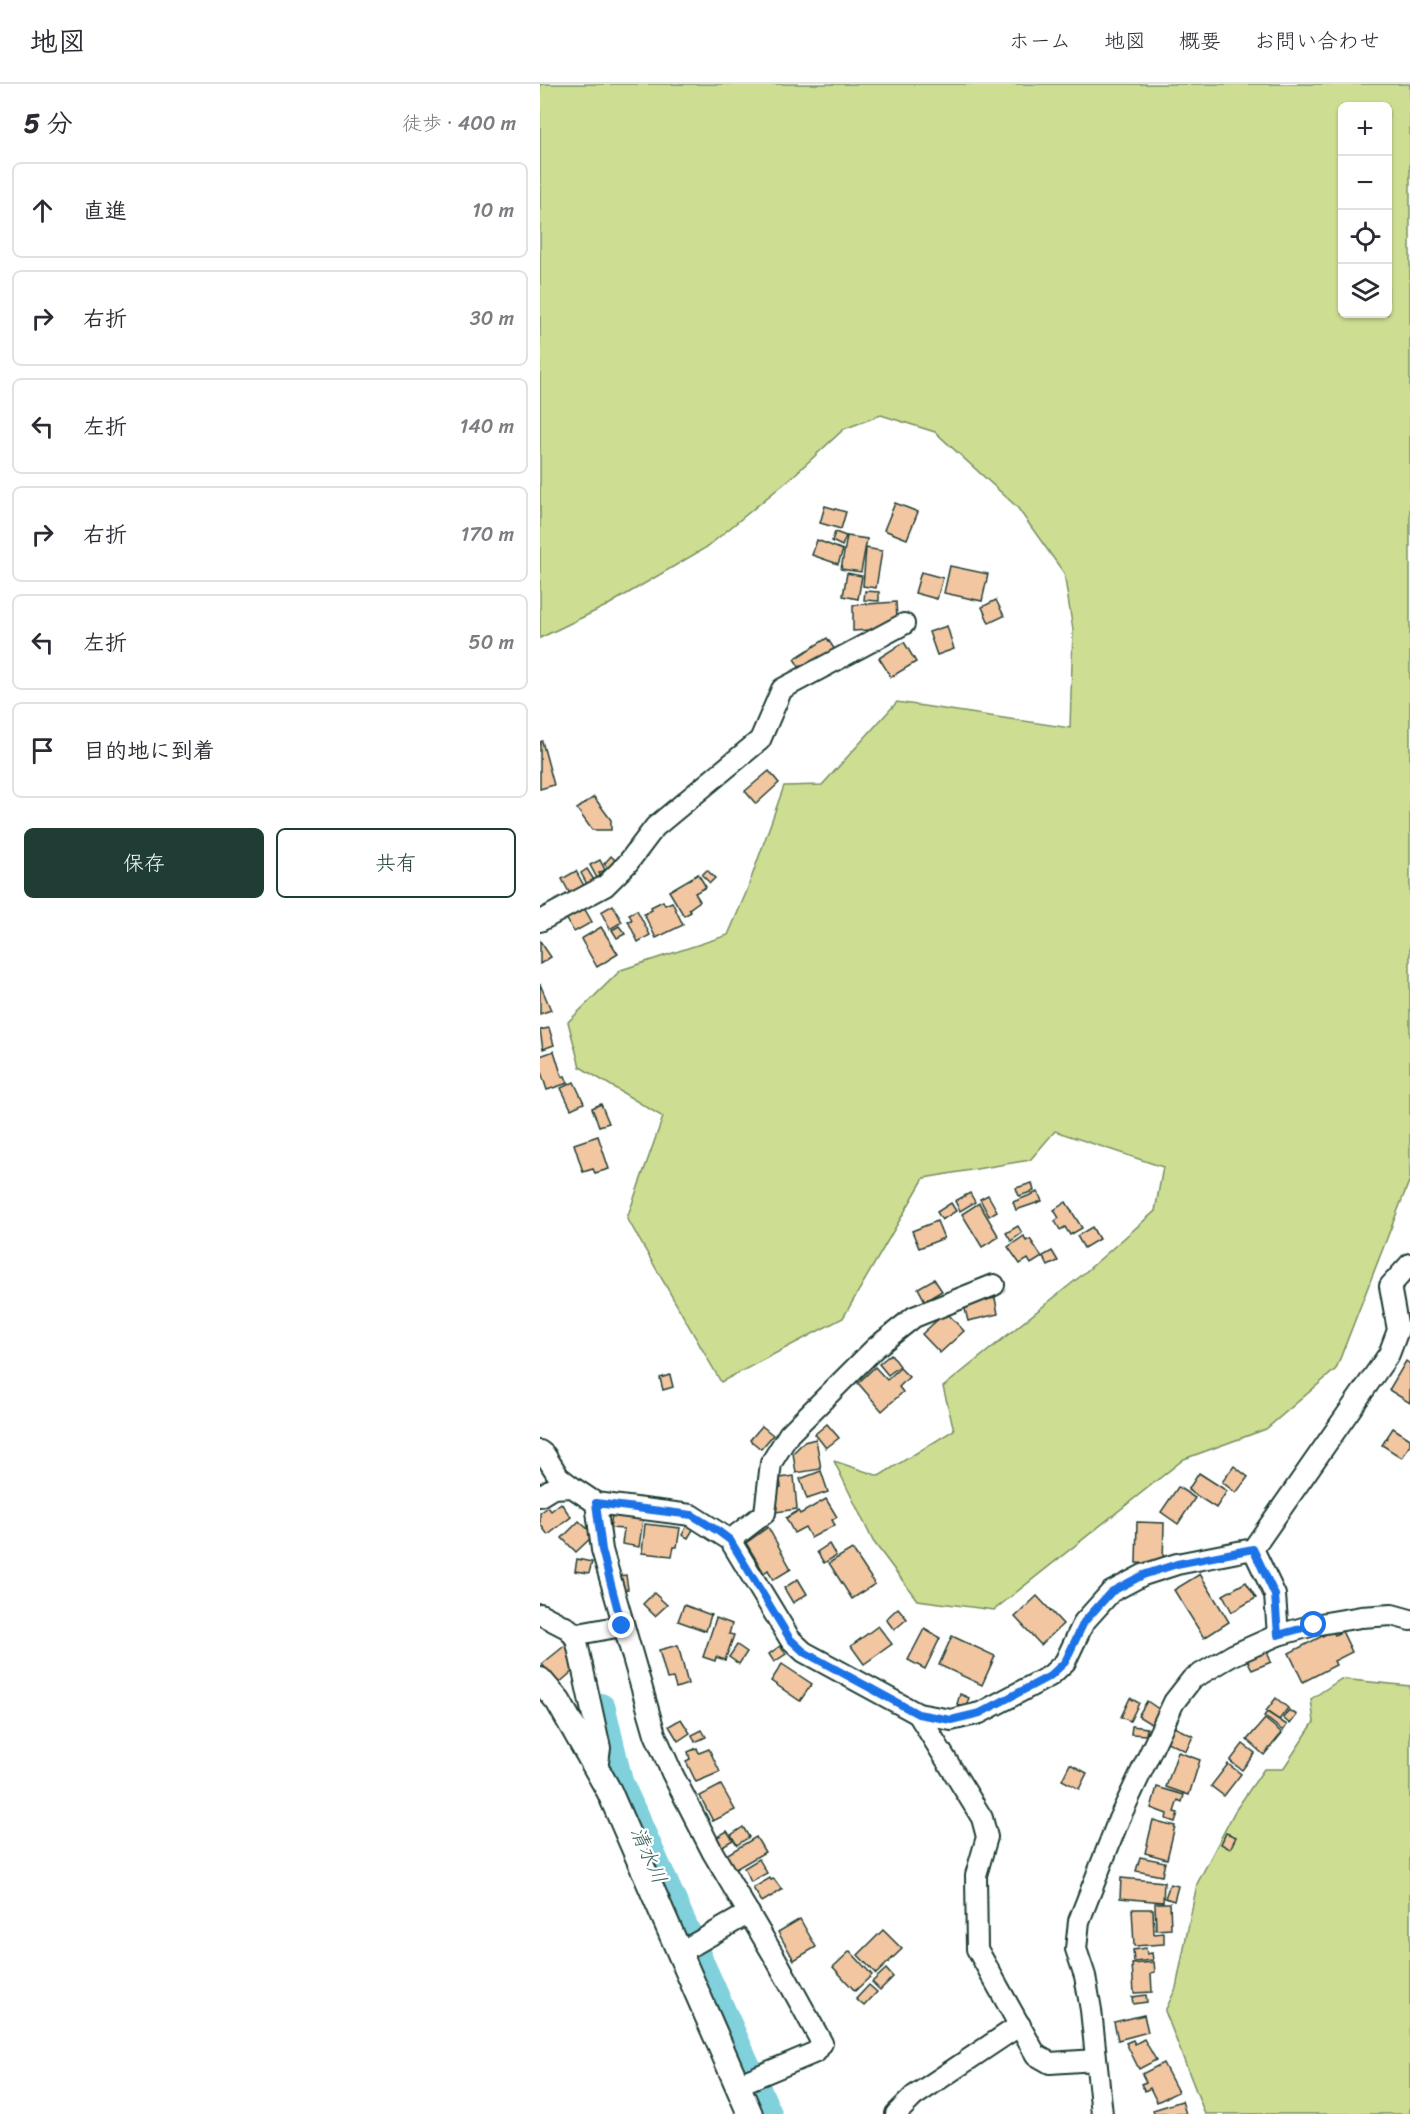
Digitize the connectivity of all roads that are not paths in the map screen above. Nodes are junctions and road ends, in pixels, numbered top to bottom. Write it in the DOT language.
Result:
graph roads {
  1 [pos="904,624"];
  2 [pos="540,921"];
  3 [pos="1410,1264"];
  4 [pos="994,1285"];
  5 [pos="540,1451"];
  6 [pos="572,1487"];
  7 [pos="540,1496"];
  8 [pos="596,1503"];
  9 [pos="730,1540"];
  10 [pos="1253,1549"];
  11 [pos="540,1614"];
  12 [pos="1410,1620"];
  13 [pos="622,1626"];
  14 [pos="573,1635"];
  15 [pos="1278,1635"];
  16 [pos="540,1680"];
  17 [pos="918,1714"];
  18 [pos="597,1769"];
  19 [pos="749,1913"];
  20 [pos="678,1953"];
  21 [pos="1020,2025"];
  22 [pos="1096,2060"];
  23 [pos="737,2085"];
  24 [pos="750,2114"];
  25 [pos="896,2114"];
  26 [pos="1102,2114"];
  1 -- 2 [label="street"];
  3 -- 10 [label="street"];
  4 -- 9 [label="street"];
  5 -- 6 [label="street"];
  6 -- 7 [label="street"];
  6 -- 8 [label="street"];
  8 -- 9 [label="street"];
  8 -- 13 [label="street"];
  9 -- 17 [label="street"];
  10 -- 15 [label="street"];
  10 -- 17 [label="street"];
  11 -- 14 [label="street"];
  12 -- 15 [label="street"];
  13 -- 14 [label="street"];
  13 -- 19 [label="street"];
  14 -- 18 [label="street"];
  15 -- 22 [label="street"];
  16 -- 18 [label="street"];
  17 -- 21 [label="street"];
  18 -- 20 [label="street"];
  19 -- 20 [label="street"];
  19 -- 23 [label="street"];
  20 -- 23 [label="street"];
  21 -- 22 [label="street"];
  21 -- 25 [label="street"];
  22 -- 26 [label="street"];
  23 -- 24 [label="street"];
}
